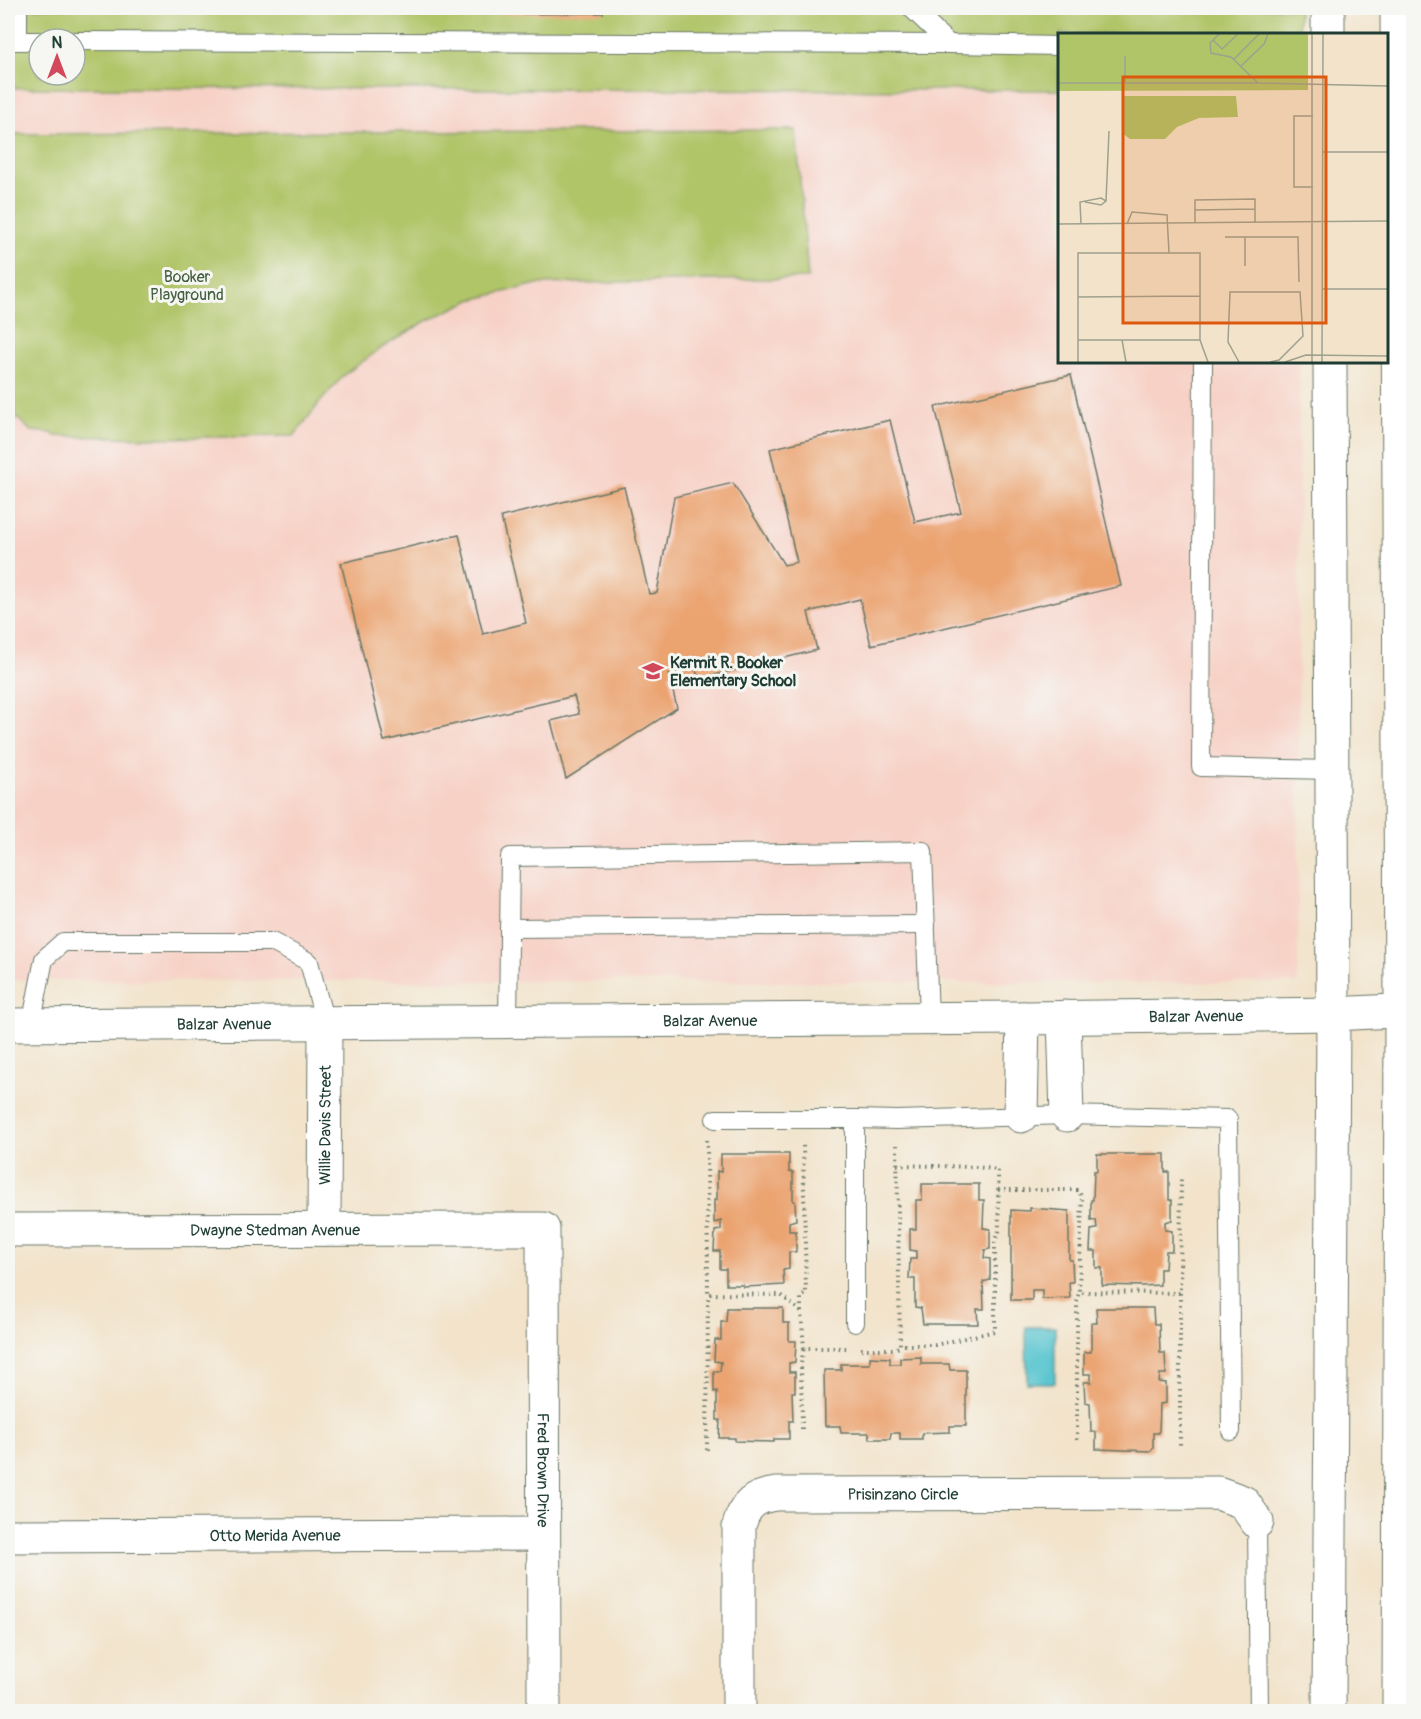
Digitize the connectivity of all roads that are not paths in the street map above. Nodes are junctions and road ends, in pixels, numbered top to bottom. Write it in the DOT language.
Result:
graph roads {
  1 [pos="18,8"];
  2 [pos="911,8"];
  3 [pos="1328,8"];
  4 [pos="1397,8"];
  5 [pos="1328,33"];
  6 [pos="13,41"];
  7 [pos="87,41"];
  8 [pos="949,44"];
  9 [pos="1058,46"];
  10 [pos="1399,62"];
  11 [pos="1203,363"];
  12 [pos="1330,363"];
  13 [pos="1406,526"];
  14 [pos="1332,770"];
  15 [pos="926,925"];
  16 [pos="509,928"];
  17 [pos="1407,1011"];
  18 [pos="1333,1014"];
  19 [pos="1065,1017"];
  20 [pos="929,1018"];
  21 [pos="1023,1018"];
  22 [pos="508,1022"];
  23 [pos="325,1023"];
  24 [pos="19,1025"];
  25 [pos="1067,1115"];
  26 [pos="1021,1116"];
  27 [pos="715,1119"];
  28 [pos="855,1119"];
  29 [pos="324,1229"];
  30 [pos="543,1229"];
  31 [pos="8,1230"];
  32 [pos="855,1323"];
  33 [pos="1232,1431"];
  34 [pos="1406,1481"];
  35 [pos="1257,1522"];
  36 [pos="543,1534"];
  37 [pos="8,1536"];
  38 [pos="544,1712"];
  39 [pos="739,1712"];
  40 [pos="1259,1712"];
  41 [pos="1329,1712"];
  42 [pos="1399,1712"];
  1 -- 6 [label="lane"];
  2 -- 8 [label="lane"];
  3 -- 5 [label="street"];
  4 -- 10 [label="street"];
  7 -- 8 [label="lane"];
  8 -- 9 [label="lane"];
  10 -- 13 [label="street"];
  11 -- 14 [label="lane"];
  12 -- 14 [label="street"];
  13 -- 17 [label="street"];
  14 -- 18 [label="street"];
  15 -- 16 [label="lane"];
  15 -- 16 [label="lane"];
  15 -- 20 [label="lane"];
  16 -- 22 [label="lane"];
  17 -- 18 [label="street, Balzar Avenue"];
  17 -- 34 [label="street"];
  18 -- 19 [label="street, Balzar Avenue"];
  18 -- 41 [label="street"];
  19 -- 21 [label="street, Balzar Avenue"];
  19 -- 25 [label="street"];
  20 -- 21 [label="street, Balzar Avenue"];
  20 -- 22 [label="street, Balzar Avenue"];
  21 -- 26 [label="street"];
  22 -- 23 [label="street, Balzar Avenue"];
  23 -- 24 [label="street, Balzar Avenue"];
  23 -- 24 [label="lane"];
  23 -- 29 [label="street, Willie Davis Street"];
  25 -- 26 [label="lane"];
  25 -- 33 [label="lane"];
  26 -- 28 [label="lane"];
  27 -- 28 [label="lane"];
  28 -- 32 [label="lane"];
  29 -- 30 [label="street, Dwayne Stedman Avenue"];
  29 -- 31 [label="street, Dwayne Stedman Avenue"];
  30 -- 36 [label="street, Fred Brown Drive"];
  34 -- 42 [label="street"];
  35 -- 39 [label="street, Prisinzano Circle"];
  35 -- 40 [label="lane"];
  36 -- 37 [label="street, Otto Merida Avenue"];
  36 -- 38 [label="street, Fred Brown Drive"];
}
